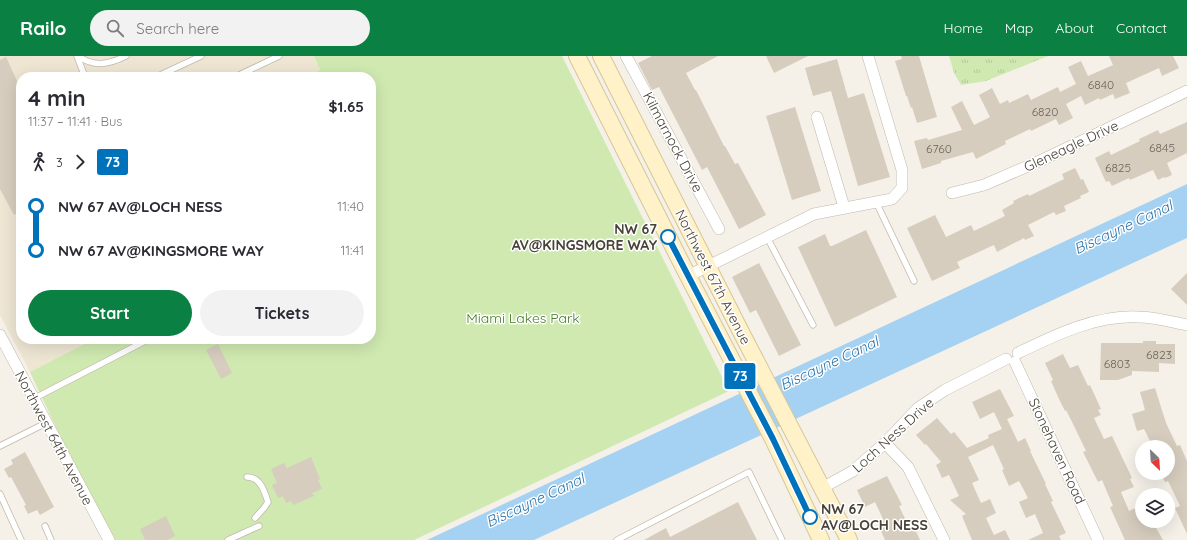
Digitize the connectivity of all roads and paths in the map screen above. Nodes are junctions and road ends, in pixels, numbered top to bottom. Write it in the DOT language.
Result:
graph roads {
  1 [pos="78,56"];
  2 [pos="126,56"];
  3 [pos="201,56"];
  4 [pos="279,56"];
  5 [pos="600,56"];
  6 [pos="626,56"];
  7 [pos="868,56"];
  8 [pos="579,61"];
  9 [pos="83,72"];
  10 [pos="167,72"];
  11 [pos="245,72"];
  12 [pos="1187,91"];
  13 [pos="817,117"];
  14 [pos="952,194"];
  15 [pos="876,201"];
  16 [pos="844,207"];
  17 [pos="719,229"];
  18 [pos="767,236"];
  19 [pos="708,266"];
  20 [pos="688,276"];
  21 [pos="914,281"];
  22 [pos="813,325"];
  23 [pos="1187,325"];
  24 [pos="0,335"];
  25 [pos="140,344"];
  26 [pos="1013,358"];
  27 [pos="33,399"];
  28 [pos="46,423"];
  29 [pos="885,443"];
  30 [pos="0,446"];
  31 [pos="786,468"];
  32 [pos="247,477"];
  33 [pos="822,488"];
  34 [pos="0,494"];
  35 [pos="2,504"];
  36 [pos="255,518"];
  37 [pos="45,526"];
  38 [pos="259,526"];
  39 [pos="818,534"];
  40 [pos="21,540"];
  41 [pos="51,540"];
  42 [pos="109,540"];
  43 [pos="228,540"];
  44 [pos="617,540"];
  45 [pos="782,540"];
  46 [pos="849,540"];
  47 [pos="944,540"];
  48 [pos="1098,540"];
  1 -- 2 [label="lane"];
  1 -- 9 [label="lane"];
  3 -- 10 [label="lane"];
  4 -- 11 [label="lane"];
  5 -- 8 [label="main road"];
  5 -- 19 [label="main road, Northwest 67th Avenue"];
  6 -- 17 [label="street, Kilmarnock Drive"];
  7 -- 15 [label="street"];
  8 -- 20 [label="main road, Northwest 67th Avenue"];
  12 -- 14 [label="street, Gleneagle Drive"];
  13 -- 16 [label="street"];
  15 -- 16 [label="street"];
  15 -- 21 [label="lane"];
  16 -- 18 [label="street"];
  18 -- 19 [label="street"];
  18 -- 22 [label="lane"];
  19 -- 20 [label="street"];
  19 -- 33 [label="main road, Northwest 67th Avenue"];
  20 -- 31 [label="main road, Northwest 67th Avenue"];
  23 -- 26 [label="street, Loch Ness Drive"];
  24 -- 27 [label="street, Northwest 64th Avenue"];
  25 -- 27 [label="lane"];
  26 -- 29 [label="street, Loch Ness Drive"];
  26 -- 48 [label="street, Stonehaven Road"];
  27 -- 28 [label="street, Northwest 64th Avenue"];
  28 -- 30 [label="lane"];
  28 -- 42 [label="street, Northwest 64th Avenue"];
  29 -- 33 [label="street, Loch Ness Drive"];
  29 -- 47 [label="street"];
  31 -- 33 [label="main road"];
  31 -- 39 [label="main road, Northwest 67th Avenue"];
  32 -- 36 [label="lane"];
  33 -- 39 [label="main road"];
  33 -- 46 [label="main road, Northwest 67th Avenue"];
  34 -- 35 [label="lane"];
  35 -- 40 [label="lane"];
  37 -- 41 [label="lane"];
  38 -- 43 [label="lane"];
  44 -- 45 [label="lane"];
}
